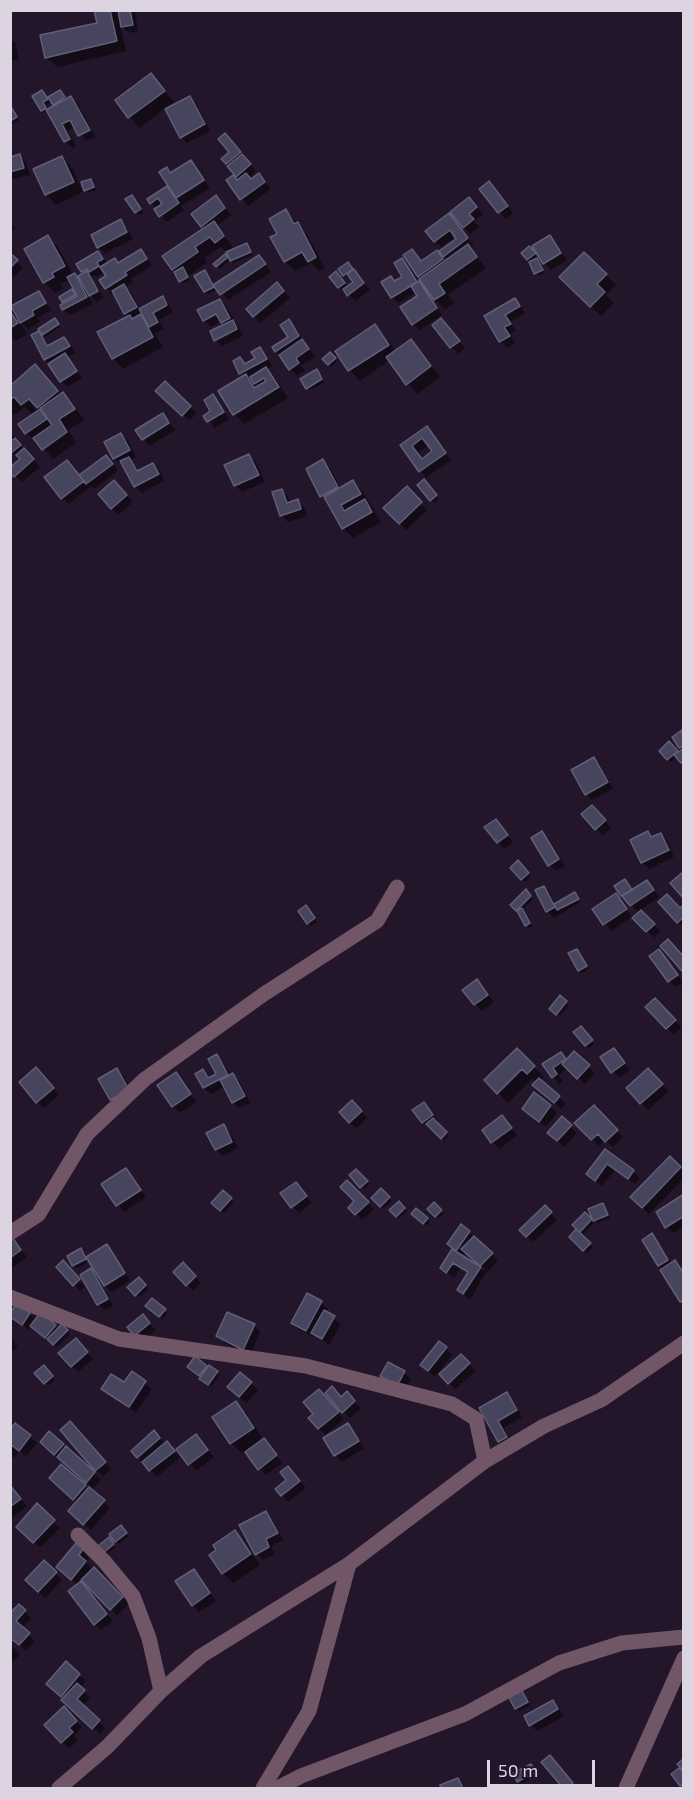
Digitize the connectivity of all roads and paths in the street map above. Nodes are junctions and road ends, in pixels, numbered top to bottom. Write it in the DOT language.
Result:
graph roads {
  1 [pos="398,887"];
  2 [pos="10,1233"];
  3 [pos="10,1297"];
  4 [pos="684,1343"];
  5 [pos="485,1461"];
  6 [pos="78,1535"];
  7 [pos="349,1564"];
  8 [pos="684,1637"];
  9 [pos="684,1658"];
  10 [pos="161,1691"];
  11 [pos="59,1788"];
  12 [pos="263,1788"];
  13 [pos="278,1788"];
  14 [pos="626,1788"];
  1 -- 2 [label="street"];
  3 -- 5 [label="street"];
  4 -- 5 [label="street"];
  5 -- 7 [label="street"];
  6 -- 10 [label="street"];
  7 -- 10 [label="street"];
  7 -- 12 [label="street"];
  8 -- 13 [label="street"];
  9 -- 14 [label="street"];
  10 -- 11 [label="street"];
}
